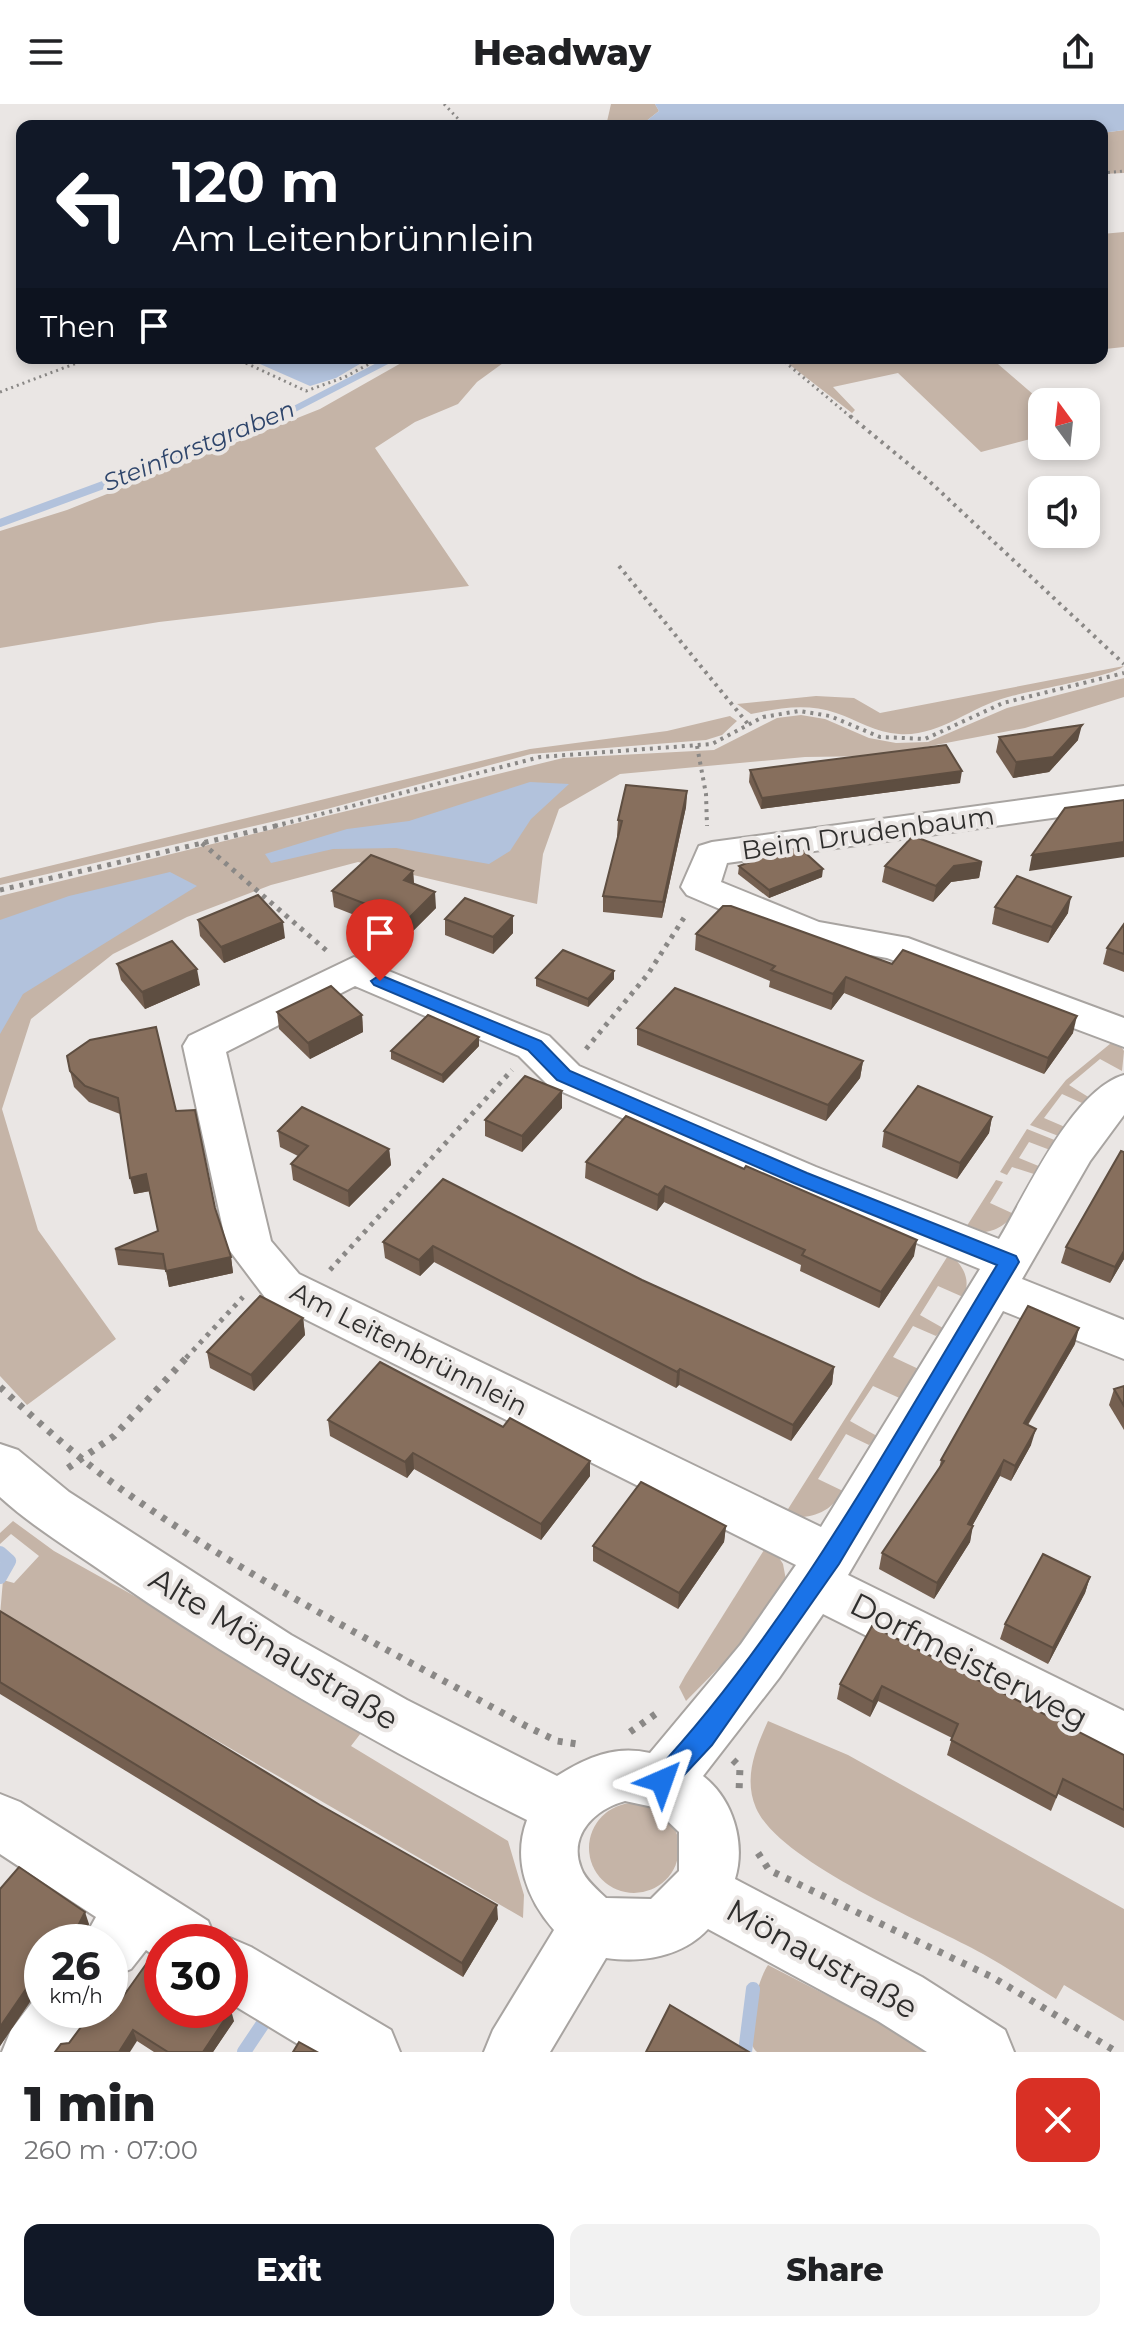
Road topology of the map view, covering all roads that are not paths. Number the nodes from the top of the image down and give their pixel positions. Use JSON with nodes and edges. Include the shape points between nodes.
{"nodes":[{"id":1,"x":1124,"y":797,"type":"edge"},
{"id":2,"x":1124,"y":1033,"type":"edge"},
{"id":3,"x":1124,"y":1090,"type":"edge"},
{"id":4,"x":1001,"y":1274,"type":"junction"},
{"id":5,"x":1124,"y":1340,"type":"edge"},
{"id":6,"x":0,"y":1465,"type":"edge"},
{"id":7,"x":822,"y":1570,"type":"junction"},
{"id":8,"x":1124,"y":1739,"type":"edge"},
{"id":9,"x":662,"y":1781,"type":"junction"},
{"id":10,"x":563,"y":1808,"type":"junction"},
{"id":11,"x":0,"y":1821,"type":"edge"},
{"id":12,"x":701,"y":1893,"type":"junction"},
{"id":13,"x":117,"y":1924,"type":"edge"},
{"id":14,"x":591,"y":1926,"type":"junction"},
{"id":15,"x":248,"y":1979,"type":"edge"},
{"id":16,"x":51,"y":2028,"type":"edge"},
{"id":17,"x":33,"y":2052,"type":"edge"},
{"id":18,"x":369,"y":2052,"type":"edge"},
{"id":19,"x":515,"y":2052,"type":"edge"},
{"id":20,"x":983,"y":2052,"type":"edge"}],
"edges":[{"from":1,"to":2,"type":"street","name":"Beim Drudenbaum","via":[[706,871],[811,933],[894,947]]},
{"from":3,"to":4,"type":"street","via":[[1062,1171]]},
{"from":4,"to":5,"type":"street"},
{"from":4,"to":7,"type":"street"},
{"from":4,"to":7,"type":"street","name":"Am Leitenbrünnlein","via":[[354,970],[204,1046],[250,1247],[283,1287]]},
{"from":6,"to":10,"type":"street","name":"Alte Mönaustraße","via":[[165,1586],[446,1752]]},
{"from":7,"to":8,"type":"street","name":"Dorfmeisterweg"},
{"from":7,"to":9,"type":"street","via":[[703,1737]]},
{"from":9,"to":10,"type":"street","name":"Mönaustraße","via":[[625,1774],[598,1780]]},
{"from":9,"to":12,"type":"street","name":"Mönaustraße","via":[[690,1800],[707,1827],[712,1859]]},
{"from":10,"to":14,"type":"street","name":"Mönaustraße","via":[[549,1842],[553,1876]]},
{"from":11,"to":13,"type":"street"},
{"from":12,"to":14,"type":"street","name":"Mönaustraße","via":[[686,1912],[662,1926],[637,1931]]},
{"from":12,"to":20,"type":"street","name":"Mönaustraße","via":[[900,1999]]},
{"from":14,"to":19,"type":"street"},
{"from":15,"to":18,"type":"street"},
{"from":16,"to":17,"type":"street"}]}
